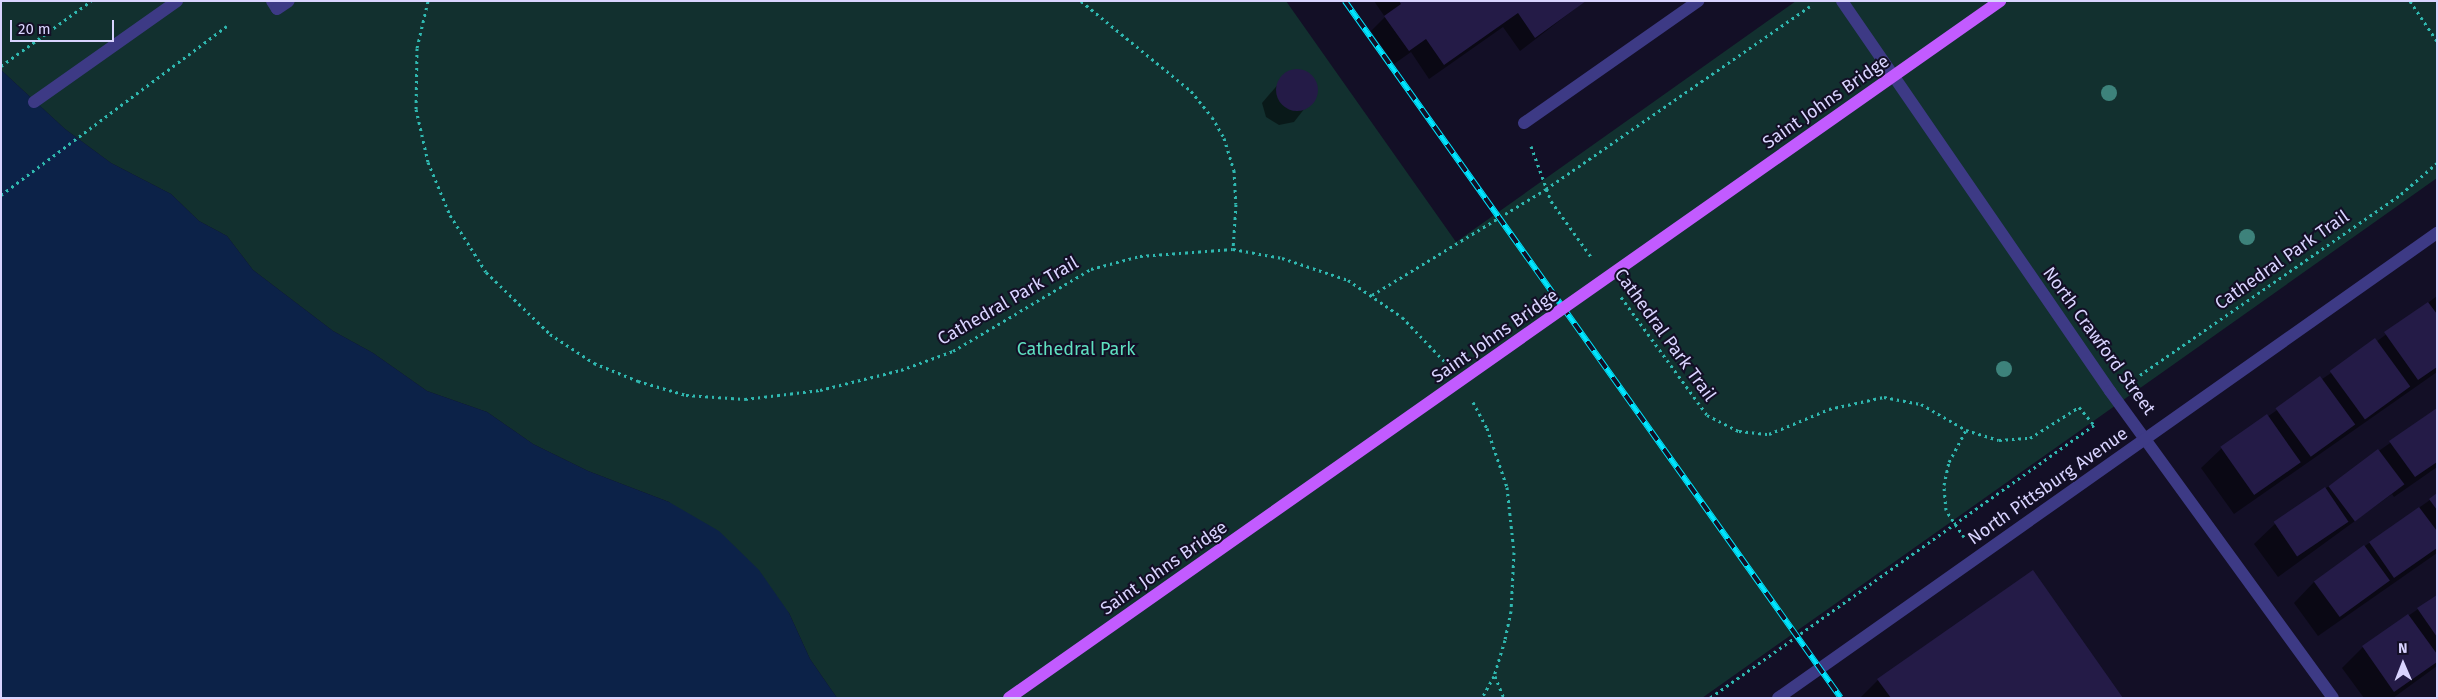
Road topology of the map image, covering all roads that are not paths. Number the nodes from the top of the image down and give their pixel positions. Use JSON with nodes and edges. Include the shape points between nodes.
{"nodes":[{"id":1,"x":177,"y":1,"type":"edge"},
{"id":2,"x":272,"y":1,"type":"edge"},
{"id":3,"x":290,"y":1,"type":"edge"},
{"id":4,"x":1698,"y":1,"type":"edge"},
{"id":5,"x":1842,"y":1,"type":"edge"},
{"id":6,"x":2000,"y":1,"type":"edge"},
{"id":7,"x":34,"y":102,"type":"dead end"},
{"id":8,"x":1524,"y":124,"type":"road end"},
{"id":9,"x":2437,"y":233,"type":"edge"},
{"id":10,"x":2147,"y":438,"type":"junction"},
{"id":11,"x":1009,"y":698,"type":"edge"},
{"id":12,"x":1778,"y":698,"type":"edge"},
{"id":13,"x":2333,"y":698,"type":"edge"}],
"edges":[{"from":1,"to":7,"type":"street"},
{"from":2,"to":3,"type":"street","via":[[277,9]]},
{"from":4,"to":8,"type":"street"},
{"from":5,"to":10,"type":"street","name":"North Crawford Street","via":[[2110,390]]},
{"from":6,"to":11,"type":"main road","name":"Saint Johns Bridge","bridge":true},
{"from":9,"to":10,"type":"street","name":"North Pittsburg Avenue"},
{"from":10,"to":12,"type":"street","name":"North Pittsburg Avenue"},
{"from":10,"to":13,"type":"street","name":"North Crawford Street"}]}
